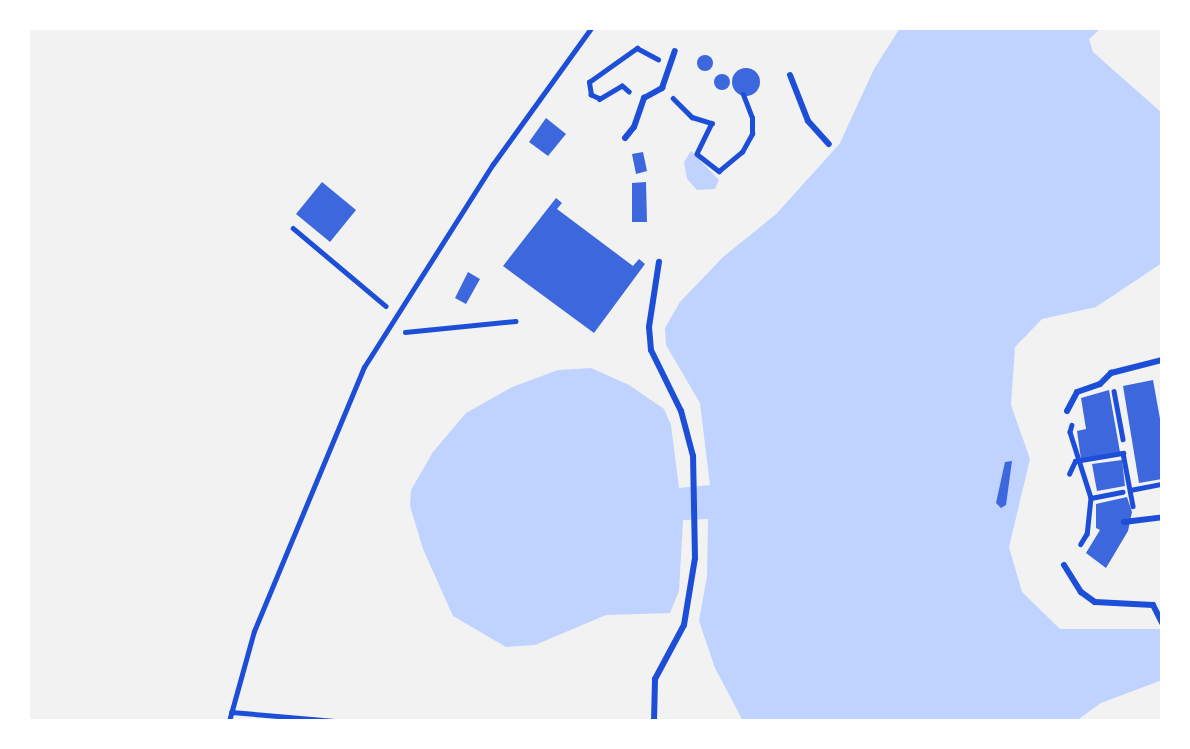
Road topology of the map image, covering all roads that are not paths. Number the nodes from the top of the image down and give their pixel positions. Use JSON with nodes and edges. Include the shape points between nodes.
{"nodes":[{"id":1,"x":591,"y":28,"type":"edge"},
{"id":2,"x":675,"y":51,"type":"dead end"},
{"id":3,"x":790,"y":75,"type":"dead end"},
{"id":4,"x":625,"y":138,"type":"dead end"},
{"id":5,"x":829,"y":144,"type":"dead end"},
{"id":6,"x":659,"y":262,"type":"dead end"},
{"id":7,"x":1162,"y":360,"type":"edge"},
{"id":8,"x":1067,"y":411,"type":"dead end"},
{"id":9,"x":1162,"y":517,"type":"edge"},
{"id":10,"x":1124,"y":522,"type":"dead end"},
{"id":11,"x":1064,"y":565,"type":"dead end"},
{"id":12,"x":1162,"y":623,"type":"edge"},
{"id":13,"x":231,"y":712,"type":"junction"},
{"id":14,"x":229,"y":721,"type":"edge"},
{"id":15,"x":335,"y":721,"type":"edge"},
{"id":16,"x":654,"y":721,"type":"edge"}],
"edges":[{"from":1,"to":13,"type":"lane","via":[[492,164],[364,367],[254,631]]},
{"from":2,"to":4,"type":"street","via":[[666,66],[663,88],[643,98],[634,127]]},
{"from":3,"to":5,"type":"street","via":[[808,121]]},
{"from":6,"to":16,"type":"street","via":[[649,327],[651,351],[681,411],[694,478],[695,523],[684,625],[655,679]]},
{"from":7,"to":8,"type":"street","via":[[1111,373],[1070,401]]},
{"from":9,"to":10,"type":"street"},
{"from":11,"to":12,"type":"street","via":[[1080,592],[1095,601],[1153,605]]},
{"from":13,"to":14,"type":"lane"},
{"from":13,"to":15,"type":"lane"}]}
